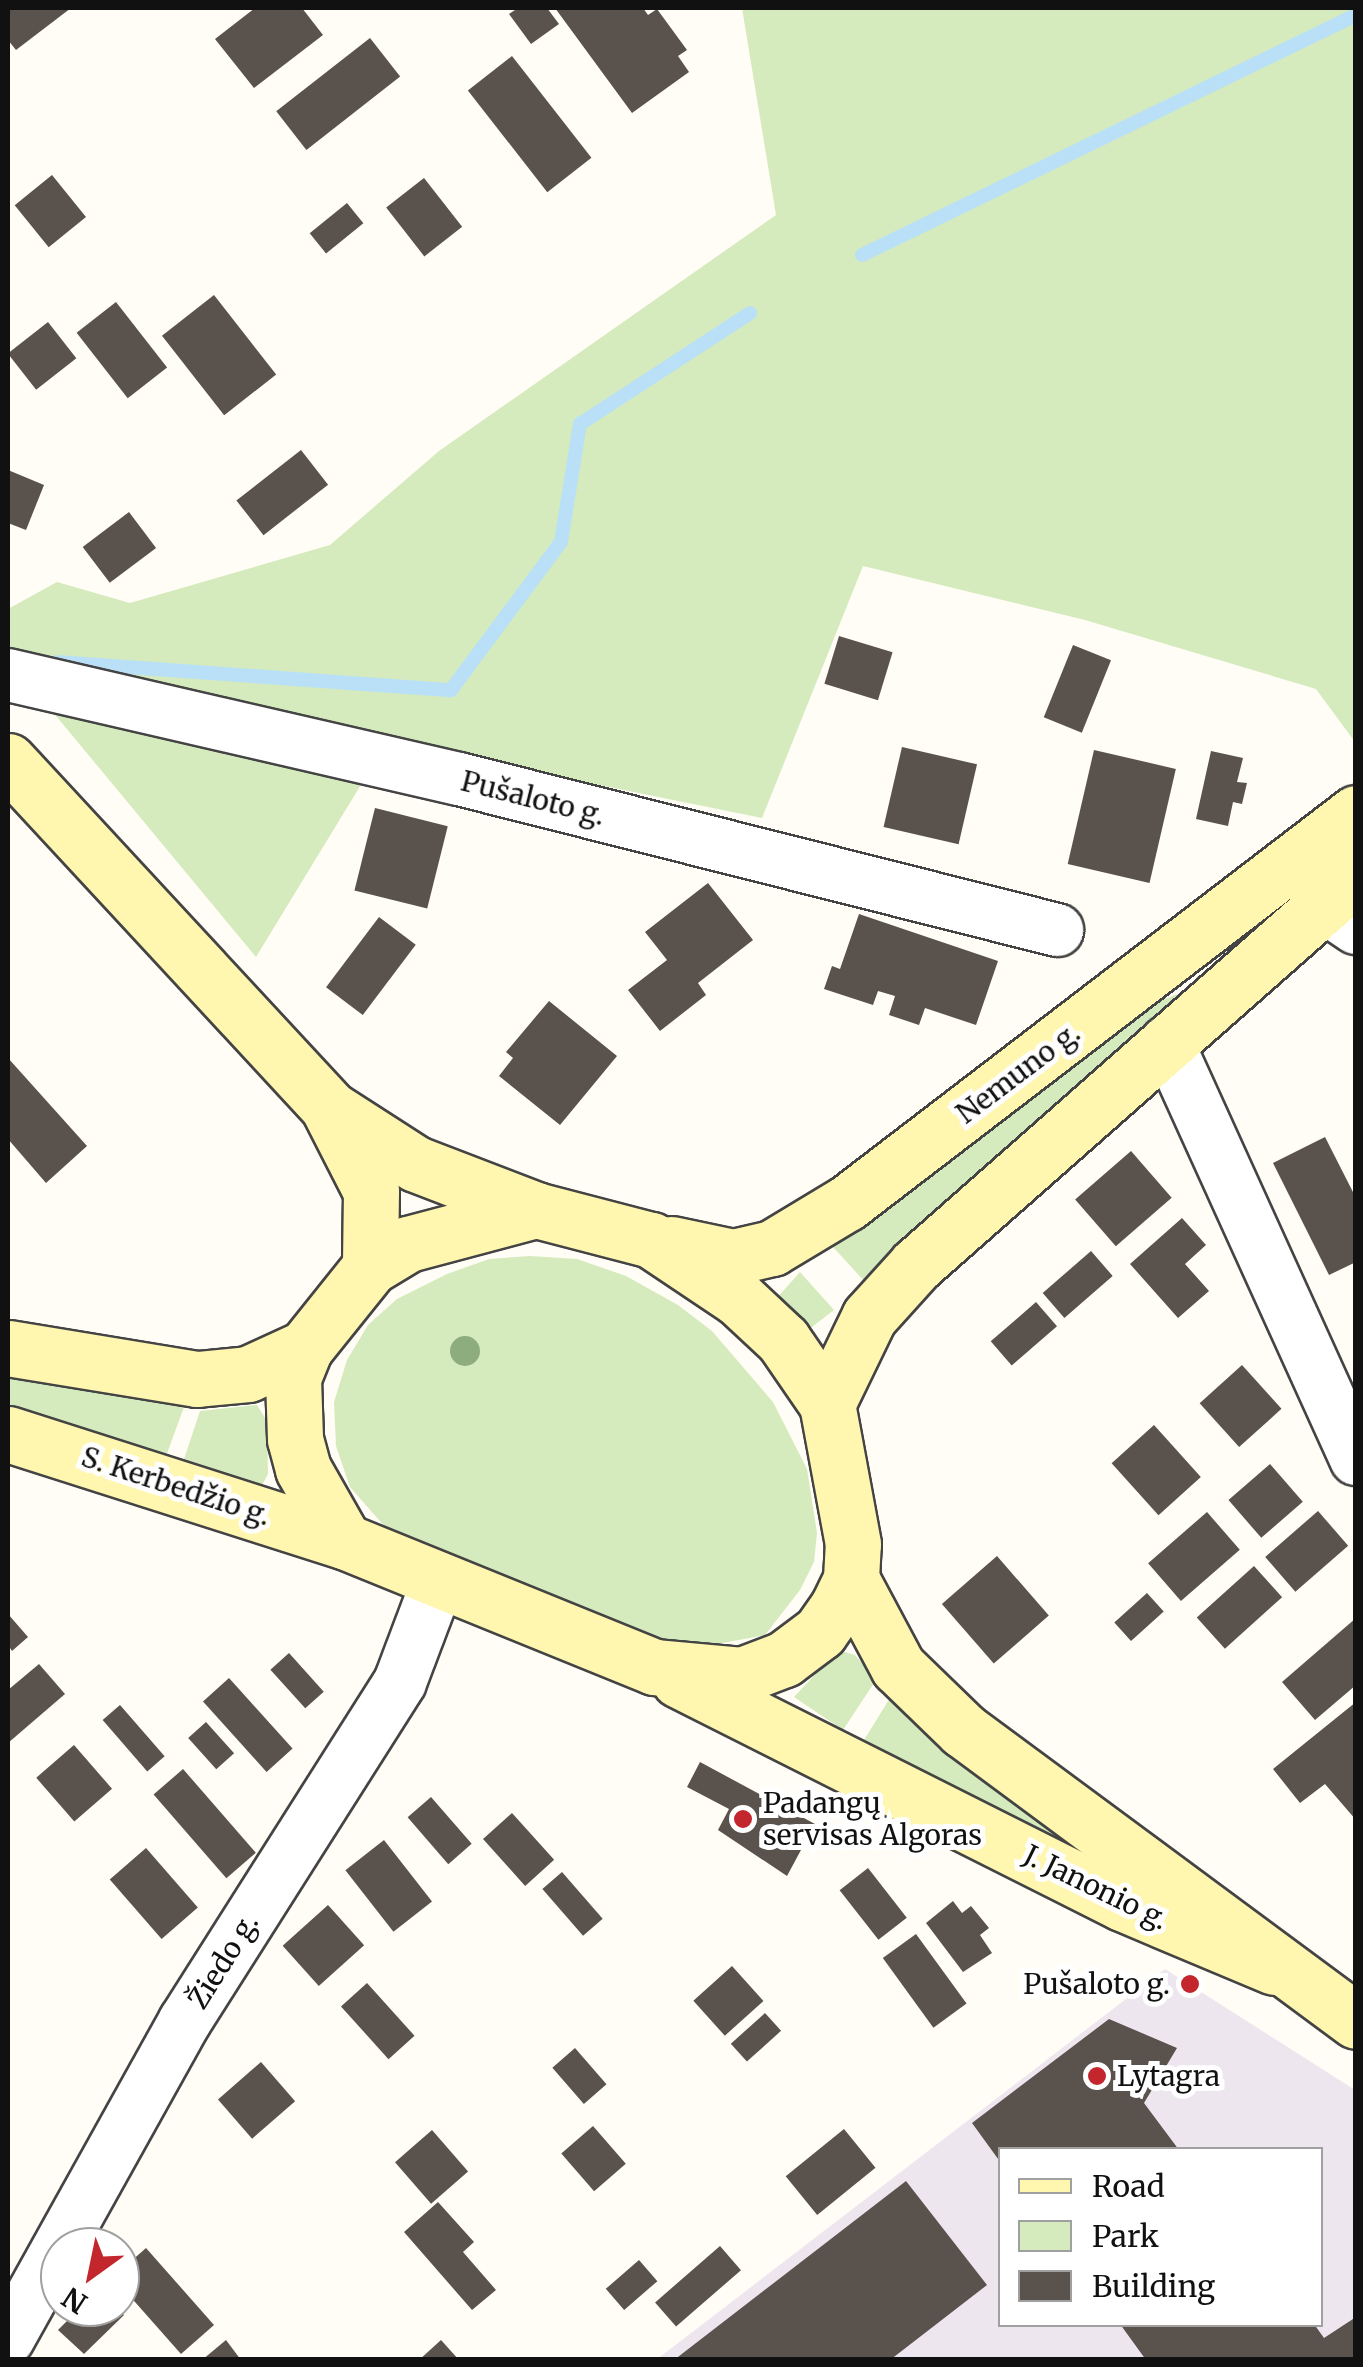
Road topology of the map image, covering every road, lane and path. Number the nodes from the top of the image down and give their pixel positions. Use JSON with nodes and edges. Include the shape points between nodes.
{"nodes":[{"id":1,"x":8,"y":675,"type":"edge"},
{"id":2,"x":9,"y":762,"type":"edge"},
{"id":3,"x":1356,"y":813,"type":"edge"},
{"id":4,"x":1331,"y":894,"type":"edge"},
{"id":5,"x":1057,"y":930,"type":"dead end"},
{"id":6,"x":1167,"y":1042,"type":"junction"},
{"id":7,"x":329,"y":1108,"type":"junction"},
{"id":8,"x":536,"y":1210,"type":"junction"},
{"id":9,"x":652,"y":1240,"type":"junction"},
{"id":10,"x":370,"y":1267,"type":"junction"},
{"id":11,"x":8,"y":1348,"type":"edge"},
{"id":12,"x":305,"y":1348,"type":"junction"},
{"id":13,"x":827,"y":1404,"type":"junction"},
{"id":14,"x":8,"y":1434,"type":"edge"},
{"id":15,"x":1356,"y":1458,"type":"edge"},
{"id":16,"x":344,"y":1542,"type":"junction"},
{"id":17,"x":850,"y":1579,"type":"junction"},
{"id":18,"x":437,"y":1584,"type":"junction"},
{"id":19,"x":654,"y":1667,"type":"junction"},
{"id":20,"x":1274,"y":1966,"type":"junction"},
{"id":21,"x":1356,"y":2021,"type":"edge"},
{"id":22,"x":8,"y":2339,"type":"edge"}],
"edges":[{"from":1,"to":5,"type":"street","name":"Pušaloto g.","via":[[459,779]]},
{"from":2,"to":7,"type":"main road"},
{"from":3,"to":4,"type":"main road","name":"Nemuno g."},
{"from":4,"to":6,"type":"main road","name":"Nemuno g."},
{"from":4,"to":9,"type":"main road","name":"Nemuno g.","via":[[772,1248],[734,1256]]},
{"from":6,"to":13,"type":"main road","name":"Nemuno g.","via":[[916,1265],[870,1317]]},
{"from":6,"to":15,"type":"street"},
{"from":7,"to":8,"type":"main road","via":[[416,1164]]},
{"from":7,"to":10,"type":"main road","via":[[371,1191],[376,1226]]},
{"from":8,"to":9,"type":"main road","name":"Nemuno g."},
{"from":8,"to":10,"type":"main road","via":[[445,1230]]},
{"from":9,"to":13,"type":"main road","via":[[758,1314],[805,1367]]},
{"from":10,"to":12,"type":"main road"},
{"from":11,"to":12,"type":"main road","via":[[196,1380],[248,1374]]},
{"from":12,"to":16,"type":"main road","via":[[293,1378],[295,1439],[303,1469]]},
{"from":13,"to":17,"type":"main road","via":[[848,1490]]},
{"from":14,"to":16,"type":"main road","name":"S. Kerbedžio g."},
{"from":16,"to":18,"type":"main road","name":"S. Kerbedžio g."},
{"from":17,"to":19,"type":"main road","via":[[820,1632],[784,1660],[742,1674]]},
{"from":17,"to":20,"type":"main road","name":"J. Janonio g.","via":[[898,1667],[964,1730],[1146,1860]]},
{"from":18,"to":19,"type":"main road","name":"S. Kerbedžio g."},
{"from":18,"to":22,"type":"street","name":"Žiedo g.","via":[[400,1682],[186,2021]]},
{"from":19,"to":20,"type":"main road","name":"J. Janonio g.","via":[[1122,1903]]},
{"from":20,"to":21,"type":"main road","name":"J. Janonio g."}]}
